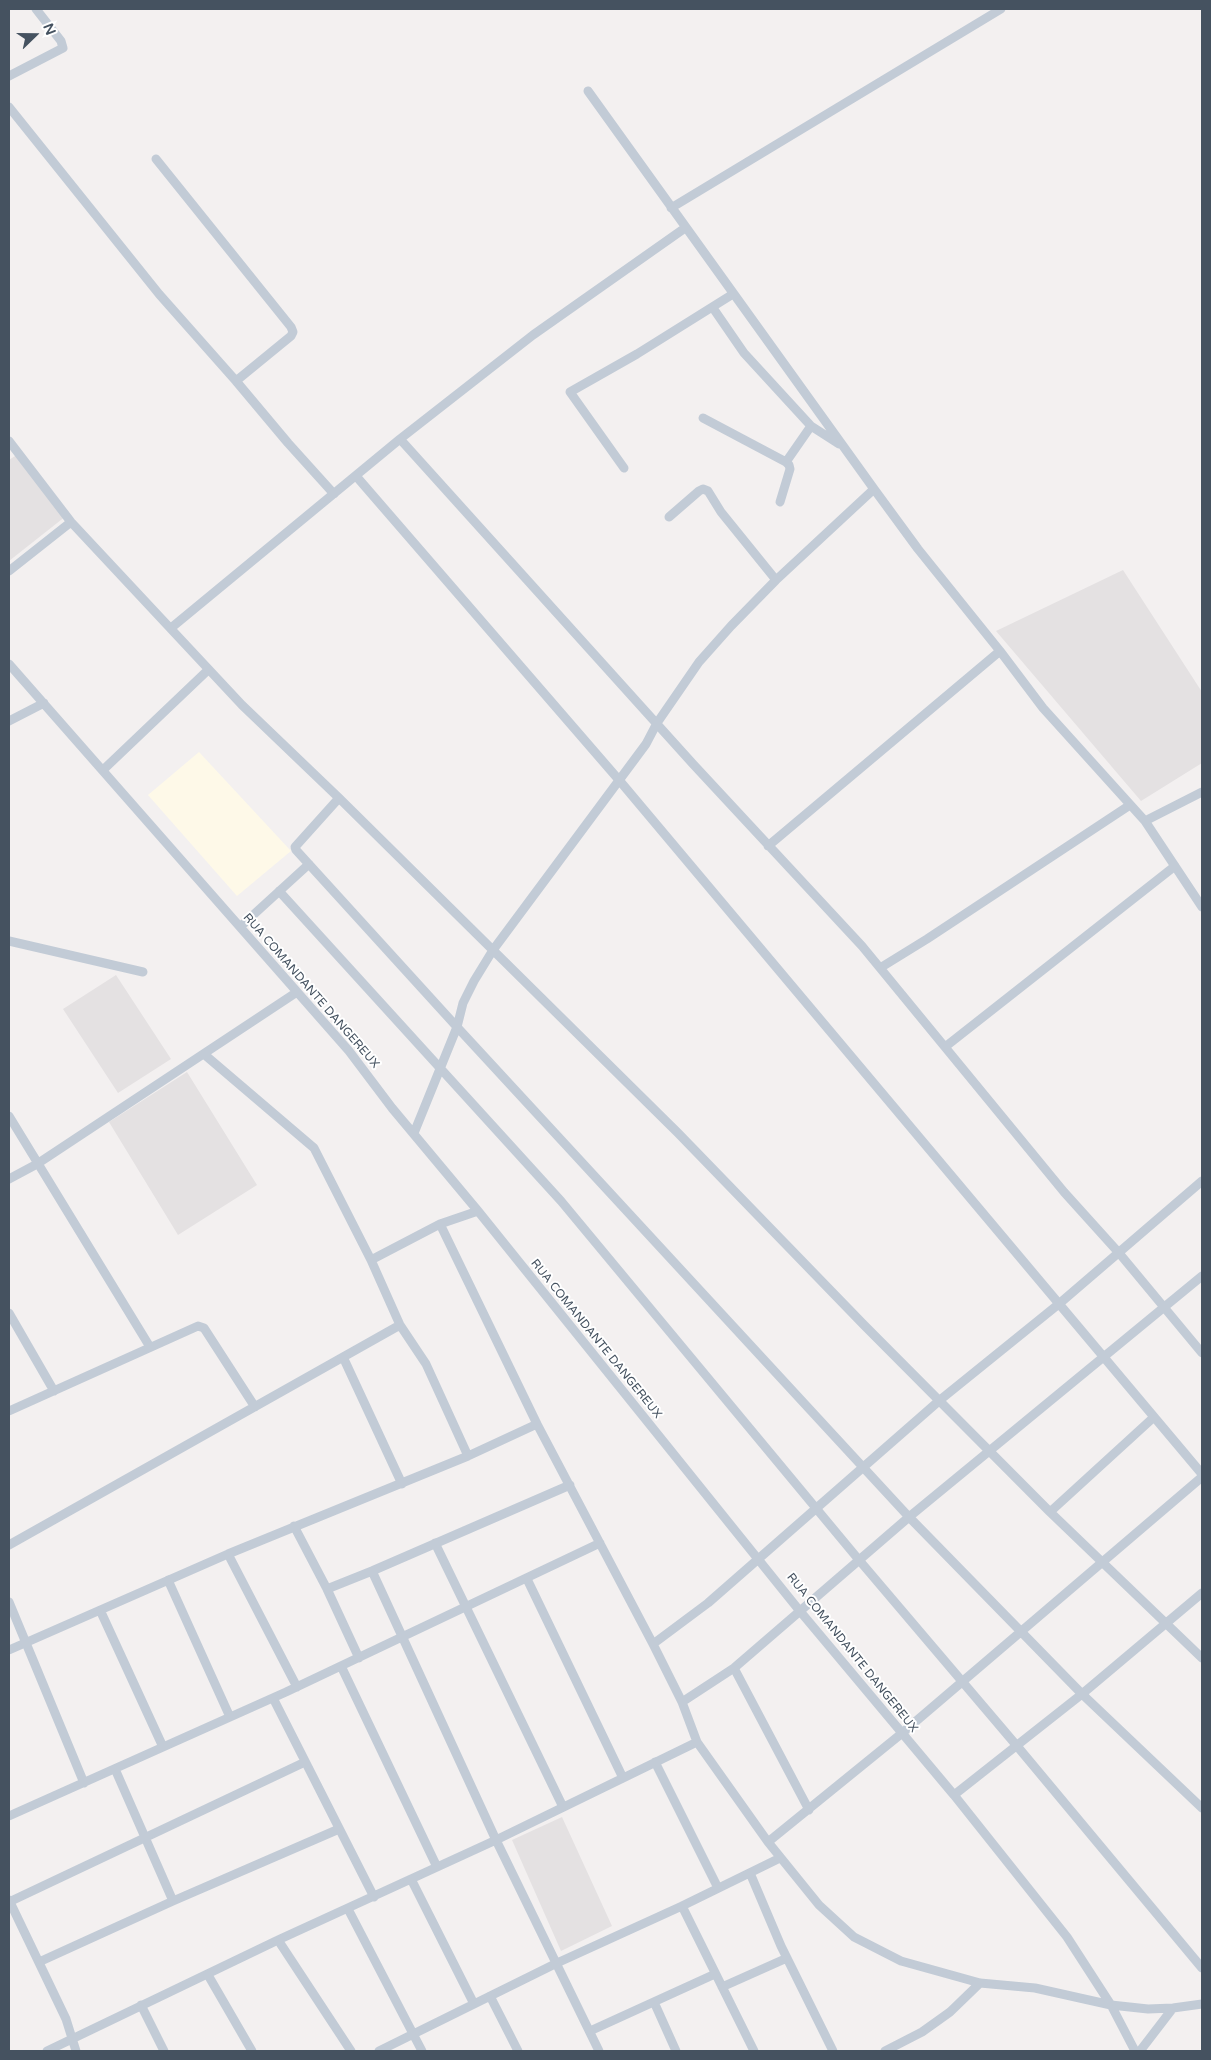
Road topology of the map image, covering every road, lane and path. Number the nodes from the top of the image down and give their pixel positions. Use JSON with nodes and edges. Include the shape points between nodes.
{"nodes":[{"id":1,"x":36,"y":9,"type":"edge"},
{"id":2,"x":1001,"y":9,"type":"edge"},
{"id":3,"x":9,"y":76,"type":"edge"},
{"id":4,"x":588,"y":91,"type":"dead end"},
{"id":5,"x":9,"y":107,"type":"edge"},
{"id":6,"x":156,"y":159,"type":"dead end"},
{"id":7,"x":671,"y":208,"type":"junction"},
{"id":8,"x":685,"y":228,"type":"junction"},
{"id":9,"x":733,"y":294,"type":"junction"},
{"id":10,"x":713,"y":308,"type":"junction"},
{"id":11,"x":236,"y":381,"type":"junction"},
{"id":12,"x":703,"y":418,"type":"dead end"},
{"id":13,"x":811,"y":426,"type":"junction"},
{"id":14,"x":400,"y":440,"type":"junction"},
{"id":15,"x":9,"y":442,"type":"edge"},
{"id":16,"x":844,"y":448,"type":"junction"},
{"id":17,"x":786,"y":462,"type":"junction"},
{"id":18,"x":624,"y":468,"type":"dead end"},
{"id":19,"x":356,"y":476,"type":"junction"},
{"id":20,"x":874,"y":489,"type":"junction"},
{"id":21,"x":334,"y":494,"type":"junction"},
{"id":22,"x":780,"y":502,"type":"dead end"},
{"id":23,"x":668,"y":517,"type":"dead end"},
{"id":24,"x":71,"y":522,"type":"junction"},
{"id":25,"x":9,"y":571,"type":"edge"},
{"id":26,"x":776,"y":580,"type":"junction"},
{"id":27,"x":171,"y":628,"type":"junction"},
{"id":28,"x":1000,"y":651,"type":"junction"},
{"id":29,"x":9,"y":664,"type":"edge"},
{"id":30,"x":208,"y":670,"type":"junction"},
{"id":31,"x":44,"y":703,"type":"junction"},
{"id":32,"x":9,"y":721,"type":"edge"},
{"id":33,"x":657,"y":723,"type":"junction"},
{"id":34,"x":103,"y":770,"type":"junction"},
{"id":35,"x":619,"y":780,"type":"junction"},
{"id":36,"x":1202,"y":792,"type":"edge"},
{"id":37,"x":339,"y":798,"type":"junction"},
{"id":38,"x":1130,"y":805,"type":"junction"},
{"id":39,"x":1145,"y":821,"type":"junction"},
{"id":40,"x":768,"y":846,"type":"junction"},
{"id":41,"x":309,"y":864,"type":"junction"},
{"id":42,"x":1175,"y":866,"type":"junction"},
{"id":43,"x":279,"y":891,"type":"junction"},
{"id":44,"x":1202,"y":907,"type":"edge"},
{"id":45,"x":240,"y":927,"type":"junction"},
{"id":46,"x":9,"y":941,"type":"edge"},
{"id":47,"x":493,"y":950,"type":"junction"},
{"id":48,"x":880,"y":968,"type":"junction"},
{"id":49,"x":143,"y":972,"type":"dead end"},
{"id":50,"x":297,"y":992,"type":"junction"},
{"id":51,"x":457,"y":1027,"type":"junction"},
{"id":52,"x":945,"y":1047,"type":"junction"},
{"id":53,"x":205,"y":1055,"type":"junction"},
{"id":54,"x":440,"y":1070,"type":"junction"},
{"id":55,"x":9,"y":1116,"type":"edge"},
{"id":56,"x":414,"y":1133,"type":"junction"},
{"id":57,"x":37,"y":1164,"type":"junction"},
{"id":58,"x":9,"y":1180,"type":"edge"},
{"id":59,"x":1202,"y":1181,"type":"edge"},
{"id":60,"x":478,"y":1211,"type":"junction"},
{"id":61,"x":440,"y":1224,"type":"junction"},
{"id":62,"x":1119,"y":1253,"type":"junction"},
{"id":63,"x":371,"y":1260,"type":"junction"},
{"id":64,"x":1202,"y":1276,"type":"edge"},
{"id":65,"x":1060,"y":1303,"type":"junction"},
{"id":66,"x":1164,"y":1308,"type":"junction"},
{"id":67,"x":9,"y":1313,"type":"edge"},
{"id":68,"x":400,"y":1325,"type":"junction"},
{"id":69,"x":150,"y":1347,"type":"junction"},
{"id":70,"x":1202,"y":1353,"type":"edge"},
{"id":71,"x":1105,"y":1356,"type":"junction"},
{"id":72,"x":344,"y":1357,"type":"junction"},
{"id":73,"x":54,"y":1391,"type":"junction"},
{"id":74,"x":940,"y":1400,"type":"junction"},
{"id":75,"x":255,"y":1407,"type":"junction"},
{"id":76,"x":9,"y":1412,"type":"edge"},
{"id":77,"x":1154,"y":1417,"type":"junction"},
{"id":78,"x":537,"y":1424,"type":"junction"},
{"id":79,"x":990,"y":1451,"type":"junction"},
{"id":80,"x":468,"y":1456,"type":"junction"},
{"id":81,"x":863,"y":1467,"type":"junction"},
{"id":82,"x":1202,"y":1475,"type":"edge"},
{"id":83,"x":402,"y":1484,"type":"junction"},
{"id":84,"x":570,"y":1485,"type":"junction"},
{"id":85,"x":816,"y":1508,"type":"junction"},
{"id":86,"x":1050,"y":1512,"type":"junction"},
{"id":87,"x":909,"y":1518,"type":"junction"},
{"id":88,"x":294,"y":1526,"type":"junction"},
{"id":89,"x":435,"y":1543,"type":"junction"},
{"id":90,"x":600,"y":1543,"type":"junction"},
{"id":91,"x":9,"y":1545,"type":"edge"},
{"id":92,"x":228,"y":1554,"type":"junction"},
{"id":93,"x":758,"y":1558,"type":"junction"},
{"id":94,"x":859,"y":1560,"type":"junction"},
{"id":95,"x":1103,"y":1561,"type":"junction"},
{"id":96,"x":372,"y":1571,"type":"junction"},
{"id":97,"x":168,"y":1580,"type":"junction"},
{"id":98,"x":527,"y":1580,"type":"junction"},
{"id":99,"x":327,"y":1589,"type":"junction"},
{"id":100,"x":1202,"y":1592,"type":"edge"},
{"id":101,"x":9,"y":1602,"type":"edge"},
{"id":102,"x":466,"y":1608,"type":"junction"},
{"id":103,"x":100,"y":1610,"type":"junction"},
{"id":104,"x":800,"y":1610,"type":"junction"},
{"id":105,"x":1166,"y":1623,"type":"junction"},
{"id":106,"x":1021,"y":1632,"type":"junction"},
{"id":107,"x":402,"y":1638,"type":"junction"},
{"id":108,"x":26,"y":1643,"type":"junction"},
{"id":109,"x":654,"y":1644,"type":"junction"},
{"id":110,"x":9,"y":1650,"type":"edge"},
{"id":111,"x":359,"y":1658,"type":"junction"},
{"id":112,"x":1202,"y":1658,"type":"edge"},
{"id":113,"x":341,"y":1666,"type":"junction"},
{"id":114,"x":734,"y":1668,"type":"junction"},
{"id":115,"x":962,"y":1682,"type":"junction"},
{"id":116,"x":297,"y":1687,"type":"junction"},
{"id":117,"x":1082,"y":1694,"type":"junction"},
{"id":118,"x":273,"y":1698,"type":"junction"},
{"id":119,"x":682,"y":1702,"type":"junction"},
{"id":120,"x":230,"y":1717,"type":"junction"},
{"id":121,"x":902,"y":1734,"type":"junction"},
{"id":122,"x":697,"y":1742,"type":"junction"},
{"id":123,"x":1018,"y":1746,"type":"junction"},
{"id":124,"x":163,"y":1747,"type":"junction"},
{"id":125,"x":305,"y":1762,"type":"junction"},
{"id":126,"x":655,"y":1762,"type":"junction"},
{"id":127,"x":115,"y":1769,"type":"junction"},
{"id":128,"x":623,"y":1778,"type":"junction"},
{"id":129,"x":84,"y":1783,"type":"junction"},
{"id":130,"x":954,"y":1795,"type":"junction"},
{"id":131,"x":563,"y":1807,"type":"junction"},
{"id":132,"x":1202,"y":1808,"type":"edge"},
{"id":133,"x":809,"y":1810,"type":"junction"},
{"id":134,"x":9,"y":1816,"type":"edge"},
{"id":135,"x":339,"y":1829,"type":"junction"},
{"id":136,"x":144,"y":1837,"type":"junction"},
{"id":137,"x":496,"y":1840,"type":"junction"},
{"id":138,"x":768,"y":1842,"type":"junction"},
{"id":139,"x":780,"y":1858,"type":"junction"},
{"id":140,"x":437,"y":1867,"type":"junction"},
{"id":141,"x":750,"y":1873,"type":"junction"},
{"id":142,"x":411,"y":1879,"type":"junction"},
{"id":143,"x":718,"y":1888,"type":"junction"},
{"id":144,"x":374,"y":1897,"type":"junction"},
{"id":145,"x":9,"y":1901,"type":"edge"},
{"id":146,"x":172,"y":1901,"type":"junction"},
{"id":147,"x":682,"y":1906,"type":"junction"},
{"id":148,"x":348,"y":1909,"type":"junction"},
{"id":149,"x":278,"y":1940,"type":"junction"},
{"id":150,"x":787,"y":1958,"type":"junction"},
{"id":151,"x":39,"y":1962,"type":"junction"},
{"id":152,"x":557,"y":1963,"type":"junction"},
{"id":153,"x":1202,"y":1968,"type":"edge"},
{"id":154,"x":715,"y":1974,"type":"junction"},
{"id":155,"x":208,"y":1975,"type":"junction"},
{"id":156,"x":980,"y":1983,"type":"junction"},
{"id":157,"x":722,"y":1987,"type":"junction"},
{"id":158,"x":490,"y":1996,"type":"junction"},
{"id":159,"x":654,"y":2002,"type":"junction"},
{"id":160,"x":474,"y":2004,"type":"junction"},
{"id":161,"x":1202,"y":2004,"type":"edge"},
{"id":162,"x":141,"y":2005,"type":"junction"},
{"id":163,"x":1111,"y":2005,"type":"junction"},
{"id":164,"x":1173,"y":2008,"type":"junction"},
{"id":165,"x":590,"y":2031,"type":"junction"},
{"id":166,"x":414,"y":2033,"type":"junction"},
{"id":167,"x":72,"y":2038,"type":"junction"},
{"id":168,"x":47,"y":2051,"type":"edge"},
{"id":169,"x":76,"y":2051,"type":"edge"},
{"id":170,"x":164,"y":2051,"type":"edge"},
{"id":171,"x":252,"y":2051,"type":"edge"},
{"id":172,"x":351,"y":2051,"type":"edge"},
{"id":173,"x":379,"y":2051,"type":"edge"},
{"id":174,"x":422,"y":2051,"type":"edge"},
{"id":175,"x":518,"y":2051,"type":"edge"},
{"id":176,"x":599,"y":2051,"type":"edge"},
{"id":177,"x":676,"y":2051,"type":"edge"},
{"id":178,"x":754,"y":2051,"type":"edge"},
{"id":179,"x":833,"y":2051,"type":"edge"},
{"id":180,"x":885,"y":2051,"type":"edge"},
{"id":181,"x":1135,"y":2051,"type":"edge"},
{"id":182,"x":1140,"y":2051,"type":"edge"}],
"edges":[{"from":1,"to":3,"type":"street","via":[[63,48]]},
{"from":2,"to":7,"type":"street"},
{"from":4,"to":7,"type":"street"},
{"from":5,"to":11,"type":"street","via":[[159,294]]},
{"from":6,"to":11,"type":"street","via":[[293,332]]},
{"from":7,"to":8,"type":"street"},
{"from":8,"to":9,"type":"street"},
{"from":8,"to":14,"type":"street","via":[[533,335]]},
{"from":9,"to":10,"type":"street"},
{"from":9,"to":16,"type":"street"},
{"from":10,"to":13,"type":"street","via":[[744,353]]},
{"from":10,"to":18,"type":"street","via":[[570,392]]},
{"from":11,"to":21,"type":"street"},
{"from":12,"to":17,"type":"street"},
{"from":13,"to":16,"type":"street"},
{"from":13,"to":17,"type":"street"},
{"from":14,"to":19,"type":"street"},
{"from":14,"to":33,"type":"street"},
{"from":15,"to":24,"type":"street"},
{"from":16,"to":20,"type":"street"},
{"from":17,"to":22,"type":"street","via":[[790,469]]},
{"from":19,"to":21,"type":"street"},
{"from":19,"to":35,"type":"street"},
{"from":20,"to":26,"type":"street"},
{"from":20,"to":28,"type":"street"},
{"from":21,"to":27,"type":"street"},
{"from":23,"to":26,"type":"street","via":[[699,491],[708,491]]},
{"from":24,"to":25,"type":"street"},
{"from":24,"to":27,"type":"street"},
{"from":26,"to":33,"type":"street","via":[[699,662]]},
{"from":27,"to":30,"type":"street"},
{"from":28,"to":38,"type":"street","via":[[1043,708]]},
{"from":28,"to":40,"type":"street"},
{"from":29,"to":31,"type":"street","name":"RUA COMANDANTE DANGEREUX"},
{"from":30,"to":34,"type":"street"},
{"from":30,"to":37,"type":"street"},
{"from":31,"to":32,"type":"street"},
{"from":31,"to":34,"type":"street","name":"RUA COMANDANTE DANGEREUX"},
{"from":33,"to":35,"type":"street"},
{"from":33,"to":40,"type":"street"},
{"from":34,"to":45,"type":"street","name":"RUA COMANDANTE DANGEREUX"},
{"from":35,"to":47,"type":"street"},
{"from":35,"to":65,"type":"street"},
{"from":36,"to":39,"type":"street"},
{"from":37,"to":41,"type":"street","via":[[295,847]]},
{"from":37,"to":47,"type":"street"},
{"from":38,"to":39,"type":"street"},
{"from":38,"to":48,"type":"street"},
{"from":39,"to":42,"type":"street"},
{"from":40,"to":48,"type":"street"},
{"from":41,"to":43,"type":"street"},
{"from":41,"to":51,"type":"street"},
{"from":42,"to":44,"type":"street"},
{"from":42,"to":52,"type":"street"},
{"from":43,"to":45,"type":"street"},
{"from":43,"to":54,"type":"street"},
{"from":45,"to":50,"type":"street","name":"RUA COMANDANTE DANGEREUX"},
{"from":46,"to":49,"type":"street"},
{"from":47,"to":51,"type":"street","via":[[463,1003]]},
{"from":47,"to":74,"type":"street"},
{"from":48,"to":52,"type":"street"},
{"from":50,"to":53,"type":"street"},
{"from":50,"to":56,"type":"street","name":"RUA COMANDANTE DANGEREUX","via":[[349,1050]]},
{"from":51,"to":54,"type":"street"},
{"from":51,"to":81,"type":"street"},
{"from":52,"to":62,"type":"street","via":[[1064,1192]]},
{"from":53,"to":57,"type":"street"},
{"from":53,"to":63,"type":"street","via":[[314,1148]]},
{"from":54,"to":56,"type":"street"},
{"from":54,"to":85,"type":"street","via":[[561,1201]]},
{"from":55,"to":57,"type":"street"},
{"from":56,"to":60,"type":"street","name":"RUA COMANDANTE DANGEREUX"},
{"from":57,"to":58,"type":"street"},
{"from":57,"to":69,"type":"street"},
{"from":59,"to":62,"type":"street"},
{"from":60,"to":61,"type":"street"},
{"from":60,"to":93,"type":"street","name":"RUA COMANDANTE DANGEREUX"},
{"from":61,"to":63,"type":"street"},
{"from":61,"to":78,"type":"street"},
{"from":62,"to":65,"type":"street"},
{"from":62,"to":66,"type":"street"},
{"from":63,"to":68,"type":"street"},
{"from":64,"to":66,"type":"street"},
{"from":65,"to":71,"type":"street"},
{"from":65,"to":74,"type":"street"},
{"from":66,"to":70,"type":"street"},
{"from":66,"to":71,"type":"street"},
{"from":67,"to":73,"type":"street"},
{"from":68,"to":72,"type":"street"},
{"from":68,"to":80,"type":"street","via":[[426,1364]]},
{"from":69,"to":73,"type":"street"},
{"from":69,"to":75,"type":"street","via":[[192,1327],[204,1328]]},
{"from":71,"to":77,"type":"street"},
{"from":71,"to":79,"type":"street"},
{"from":72,"to":75,"type":"street"},
{"from":72,"to":83,"type":"street"},
{"from":73,"to":76,"type":"street"},
{"from":74,"to":79,"type":"street"},
{"from":74,"to":81,"type":"street"},
{"from":75,"to":91,"type":"street"},
{"from":77,"to":82,"type":"street"},
{"from":77,"to":86,"type":"street"},
{"from":78,"to":80,"type":"street"},
{"from":78,"to":84,"type":"street"},
{"from":79,"to":86,"type":"street"},
{"from":79,"to":87,"type":"street"},
{"from":80,"to":83,"type":"street"},
{"from":81,"to":85,"type":"street"},
{"from":81,"to":87,"type":"street"},
{"from":82,"to":95,"type":"street"},
{"from":83,"to":88,"type":"street"},
{"from":84,"to":89,"type":"street"},
{"from":84,"to":90,"type":"street"},
{"from":85,"to":93,"type":"street"},
{"from":85,"to":94,"type":"street"},
{"from":86,"to":95,"type":"street"},
{"from":87,"to":94,"type":"street"},
{"from":87,"to":106,"type":"street"},
{"from":88,"to":92,"type":"street"},
{"from":88,"to":99,"type":"street"},
{"from":89,"to":96,"type":"street"},
{"from":89,"to":102,"type":"street"},
{"from":90,"to":98,"type":"street"},
{"from":90,"to":109,"type":"street"},
{"from":92,"to":97,"type":"street"},
{"from":92,"to":116,"type":"street"},
{"from":93,"to":104,"type":"street","name":"RUA COMANDANTE DANGEREUX"},
{"from":93,"to":109,"type":"street","via":[[708,1603]]},
{"from":94,"to":104,"type":"street"},
{"from":94,"to":115,"type":"street"},
{"from":95,"to":105,"type":"street"},
{"from":95,"to":106,"type":"street"},
{"from":96,"to":99,"type":"street"},
{"from":96,"to":107,"type":"street"},
{"from":97,"to":103,"type":"street"},
{"from":97,"to":120,"type":"street"},
{"from":98,"to":102,"type":"street"},
{"from":98,"to":128,"type":"street"},
{"from":99,"to":111,"type":"street"},
{"from":100,"to":105,"type":"street"},
{"from":101,"to":108,"type":"street"},
{"from":102,"to":107,"type":"street"},
{"from":102,"to":131,"type":"street"},
{"from":103,"to":108,"type":"street"},
{"from":103,"to":124,"type":"street"},
{"from":104,"to":114,"type":"street"},
{"from":104,"to":121,"type":"street","name":"RUA COMANDANTE DANGEREUX"},
{"from":105,"to":112,"type":"street"},
{"from":105,"to":117,"type":"street"},
{"from":106,"to":115,"type":"street"},
{"from":106,"to":117,"type":"street"},
{"from":107,"to":111,"type":"street"},
{"from":107,"to":137,"type":"street"},
{"from":108,"to":110,"type":"street"},
{"from":108,"to":129,"type":"street"},
{"from":109,"to":119,"type":"street"},
{"from":111,"to":113,"type":"street"},
{"from":113,"to":116,"type":"street"},
{"from":113,"to":140,"type":"street"},
{"from":114,"to":119,"type":"street"},
{"from":114,"to":133,"type":"street"},
{"from":115,"to":121,"type":"street"},
{"from":115,"to":123,"type":"street"},
{"from":116,"to":118,"type":"street"},
{"from":117,"to":123,"type":"street"},
{"from":117,"to":132,"type":"street"},
{"from":118,"to":120,"type":"street"},
{"from":118,"to":125,"type":"street"},
{"from":119,"to":122,"type":"street"},
{"from":120,"to":124,"type":"street"},
{"from":121,"to":130,"type":"street","name":"RUA COMANDANTE DANGEREUX"},
{"from":121,"to":133,"type":"street"},
{"from":122,"to":126,"type":"street"},
{"from":122,"to":138,"type":"street"},
{"from":123,"to":130,"type":"street"},
{"from":123,"to":153,"type":"street"},
{"from":124,"to":127,"type":"street"},
{"from":125,"to":135,"type":"street"},
{"from":125,"to":136,"type":"street"},
{"from":126,"to":128,"type":"street"},
{"from":126,"to":143,"type":"street"},
{"from":127,"to":129,"type":"street"},
{"from":127,"to":136,"type":"street"},
{"from":128,"to":131,"type":"street"},
{"from":129,"to":134,"type":"street"},
{"from":130,"to":163,"type":"street","name":"RUA COMANDANTE DANGEREUX","via":[[1067,1937]]},
{"from":131,"to":137,"type":"street"},
{"from":133,"to":138,"type":"street"},
{"from":135,"to":144,"type":"street"},
{"from":135,"to":146,"type":"street"},
{"from":136,"to":145,"type":"street"},
{"from":136,"to":146,"type":"street"},
{"from":137,"to":140,"type":"street"},
{"from":137,"to":152,"type":"street"},
{"from":138,"to":139,"type":"street"},
{"from":139,"to":141,"type":"street"},
{"from":139,"to":156,"type":"street","via":[[819,1905],[854,1937],[901,1961]]},
{"from":140,"to":142,"type":"street"},
{"from":141,"to":143,"type":"street"},
{"from":141,"to":150,"type":"street"},
{"from":142,"to":144,"type":"street"},
{"from":142,"to":160,"type":"street"},
{"from":143,"to":147,"type":"street"},
{"from":144,"to":148,"type":"street"},
{"from":145,"to":151,"type":"street"},
{"from":146,"to":151,"type":"street"},
{"from":147,"to":152,"type":"street"},
{"from":147,"to":154,"type":"street"},
{"from":148,"to":149,"type":"street"},
{"from":148,"to":166,"type":"street"},
{"from":149,"to":155,"type":"street"},
{"from":149,"to":172,"type":"street"},
{"from":150,"to":157,"type":"street"},
{"from":150,"to":179,"type":"street"},
{"from":151,"to":167,"type":"street"},
{"from":152,"to":158,"type":"street"},
{"from":152,"to":165,"type":"street"},
{"from":154,"to":157,"type":"street"},
{"from":154,"to":159,"type":"street"},
{"from":155,"to":162,"type":"street"},
{"from":155,"to":171,"type":"street"},
{"from":156,"to":163,"type":"street","via":[[1035,1988]]},
{"from":156,"to":180,"type":"street","via":[[943,2017]]},
{"from":157,"to":178,"type":"street"},
{"from":158,"to":160,"type":"street"},
{"from":158,"to":175,"type":"street"},
{"from":159,"to":165,"type":"street"},
{"from":159,"to":177,"type":"street"},
{"from":160,"to":166,"type":"street"},
{"from":161,"to":164,"type":"street"},
{"from":162,"to":167,"type":"street"},
{"from":162,"to":170,"type":"street"},
{"from":163,"to":164,"type":"street"},
{"from":163,"to":181,"type":"street","name":"RUA COMANDANTE DANGEREUX"},
{"from":164,"to":182,"type":"street"},
{"from":165,"to":176,"type":"street"},
{"from":166,"to":173,"type":"street"},
{"from":166,"to":174,"type":"street"},
{"from":167,"to":168,"type":"street"},
{"from":167,"to":169,"type":"street"}]}
